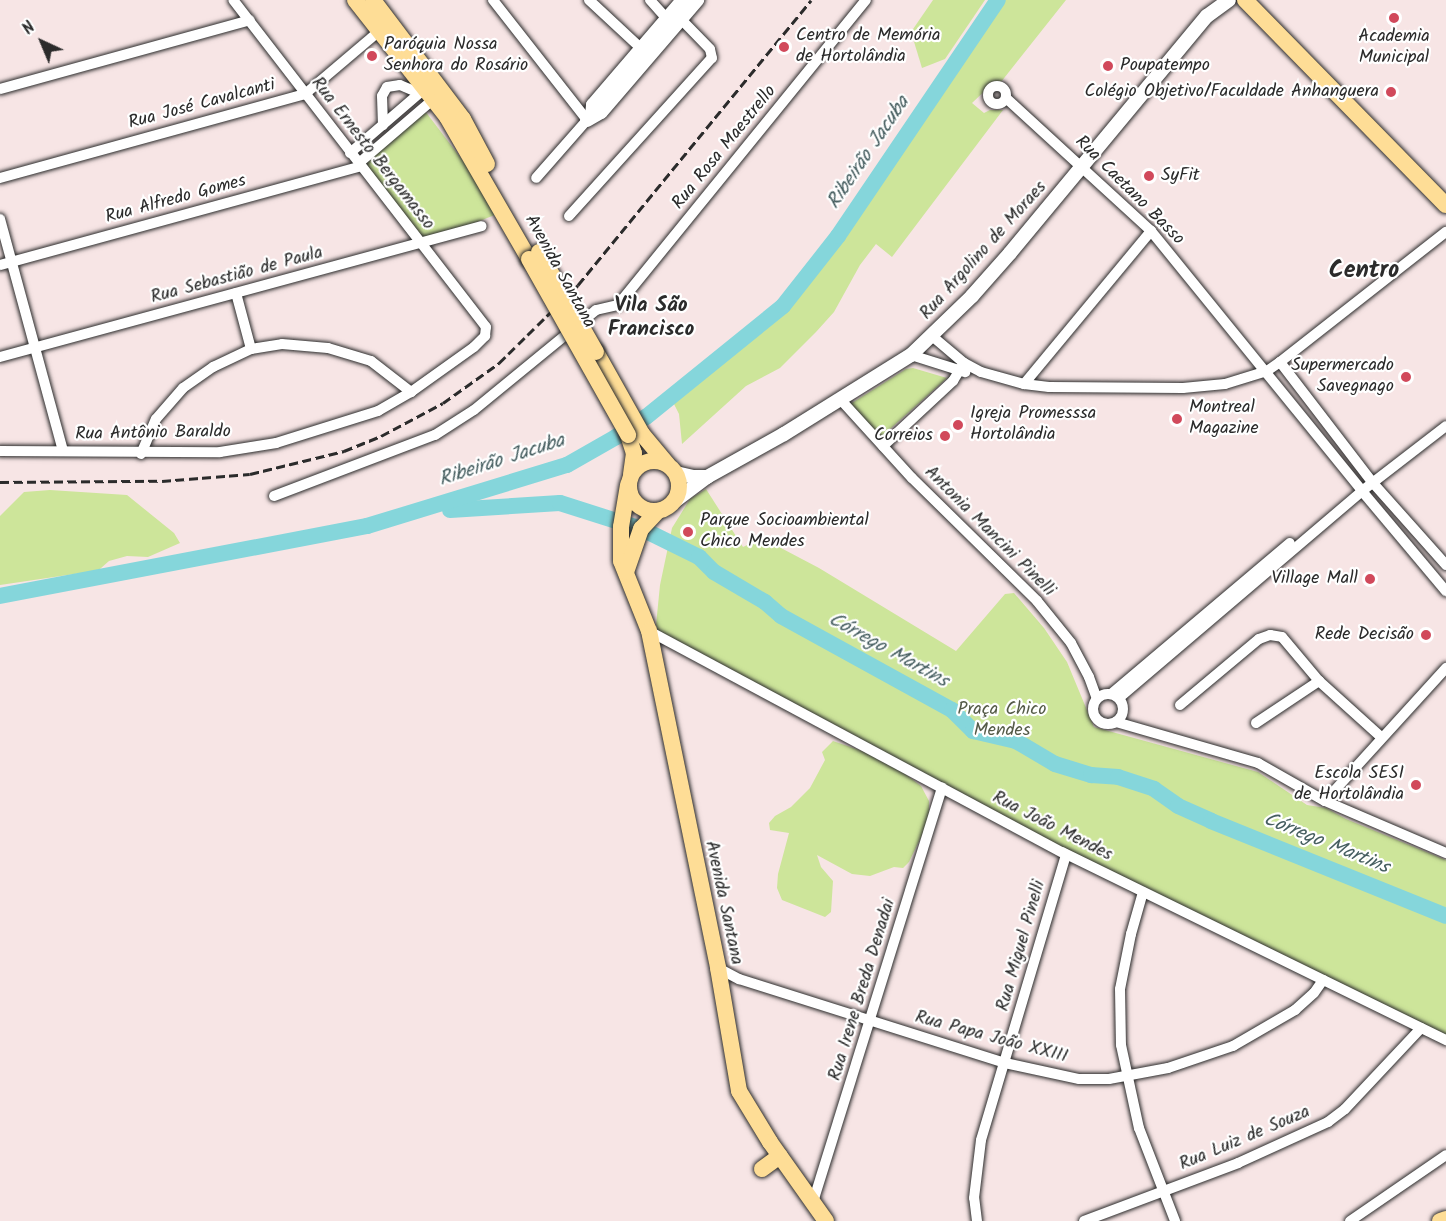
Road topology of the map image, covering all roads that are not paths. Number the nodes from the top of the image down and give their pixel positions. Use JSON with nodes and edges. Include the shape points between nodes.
{"nodes":[{"id":1,"x":233,"y":0,"type":"edge"},
{"id":2,"x":355,"y":0,"type":"edge"},
{"id":3,"x":373,"y":0,"type":"edge"},
{"id":4,"x":493,"y":0,"type":"edge"},
{"id":5,"x":589,"y":0,"type":"edge"},
{"id":6,"x":650,"y":0,"type":"edge"},
{"id":7,"x":683,"y":0,"type":"edge"},
{"id":8,"x":697,"y":0,"type":"edge"},
{"id":9,"x":866,"y":0,"type":"edge"},
{"id":10,"x":1229,"y":0,"type":"edge"},
{"id":11,"x":1246,"y":0,"type":"edge"},
{"id":12,"x":1209,"y":7,"type":"edge"},
{"id":13,"x":674,"y":17,"type":"junction"},
{"id":14,"x":250,"y":20,"type":"junction"},
{"id":15,"x":385,"y":27,"type":"junction"},
{"id":16,"x":645,"y":52,"type":"junction"},
{"id":17,"x":0,"y":89,"type":"edge"},
{"id":18,"x":431,"y":91,"type":"junction"},
{"id":19,"x":305,"y":94,"type":"junction"},
{"id":20,"x":1006,"y":98,"type":"dead end"},
{"id":21,"x":589,"y":117,"type":"junction"},
{"id":22,"x":383,"y":125,"type":"junction"},
{"id":23,"x":350,"y":153,"type":"junction"},
{"id":24,"x":360,"y":165,"type":"junction"},
{"id":25,"x":1083,"y":166,"type":"junction"},
{"id":26,"x":0,"y":178,"type":"edge"},
{"id":27,"x":536,"y":178,"type":"dead end"},
{"id":28,"x":1446,"y":205,"type":"edge"},
{"id":29,"x":569,"y":216,"type":"dead end"},
{"id":30,"x":0,"y":219,"type":"edge"},
{"id":31,"x":482,"y":226,"type":"dead end"},
{"id":32,"x":1151,"y":231,"type":"junction"},
{"id":33,"x":1446,"y":232,"type":"edge"},
{"id":34,"x":421,"y":243,"type":"junction"},
{"id":35,"x":12,"y":261,"type":"junction"},
{"id":36,"x":0,"y":265,"type":"edge"},
{"id":37,"x":236,"y":293,"type":"junction"},
{"id":38,"x":486,"y":327,"type":"joint"},
{"id":39,"x":932,"y":336,"type":"junction"},
{"id":40,"x":36,"y":348,"type":"junction"},
{"id":41,"x":251,"y":349,"type":"junction"},
{"id":42,"x":911,"y":355,"type":"junction"},
{"id":43,"x":0,"y":357,"type":"edge"},
{"id":44,"x":1280,"y":362,"type":"junction"},
{"id":45,"x":962,"y":368,"type":"junction"},
{"id":46,"x":1267,"y":371,"type":"junction"},
{"id":47,"x":1024,"y":384,"type":"junction"},
{"id":48,"x":411,"y":392,"type":"junction"},
{"id":49,"x":840,"y":399,"type":"junction"},
{"id":50,"x":1446,"y":426,"type":"edge"},
{"id":51,"x":634,"y":432,"type":"junction"},
{"id":52,"x":883,"y":446,"type":"junction"},
{"id":53,"x":0,"y":451,"type":"edge"},
{"id":54,"x":63,"y":451,"type":"junction"},
{"id":55,"x":141,"y":454,"type":"junction"},
{"id":56,"x":672,"y":469,"type":"junction"},
{"id":57,"x":707,"y":477,"type":"junction"},
{"id":58,"x":630,"y":479,"type":"junction"},
{"id":59,"x":1373,"y":483,"type":"junction"},
{"id":60,"x":1360,"y":489,"type":"junction"},
{"id":61,"x":274,"y":496,"type":"dead end"},
{"id":62,"x":675,"y":501,"type":"junction"},
{"id":63,"x":658,"y":511,"type":"junction"},
{"id":64,"x":1446,"y":566,"type":"edge"},
{"id":65,"x":626,"y":572,"type":"junction"},
{"id":66,"x":1446,"y":591,"type":"edge"},
{"id":67,"x":649,"y":630,"type":"junction"},
{"id":68,"x":1446,"y":668,"type":"edge"},
{"id":69,"x":1319,"y":681,"type":"junction"},
{"id":70,"x":1115,"y":696,"type":"junction"},
{"id":71,"x":1096,"y":699,"type":"junction"},
{"id":72,"x":1180,"y":705,"type":"dead end"},
{"id":73,"x":1116,"y":722,"type":"junction"},
{"id":74,"x":1256,"y":723,"type":"dead end"},
{"id":75,"x":1381,"y":737,"type":"junction"},
{"id":76,"x":942,"y":788,"type":"junction"},
{"id":77,"x":1325,"y":801,"type":"junction"},
{"id":78,"x":1446,"y":853,"type":"edge"},
{"id":79,"x":1066,"y":854,"type":"junction"},
{"id":80,"x":1143,"y":892,"type":"junction"},
{"id":81,"x":719,"y":976,"type":"junction"},
{"id":82,"x":1323,"y":980,"type":"junction"},
{"id":83,"x":872,"y":1021,"type":"junction"},
{"id":84,"x":1421,"y":1028,"type":"junction"},
{"id":85,"x":1446,"y":1040,"type":"edge"},
{"id":86,"x":1005,"y":1063,"type":"junction"},
{"id":87,"x":1128,"y":1077,"type":"junction"},
{"id":88,"x":1446,"y":1155,"type":"edge"},
{"id":89,"x":780,"y":1156,"type":"junction"},
{"id":90,"x":762,"y":1169,"type":"dead end"},
{"id":91,"x":1162,"y":1191,"type":"junction"},
{"id":92,"x":813,"y":1202,"type":"junction"},
{"id":93,"x":1446,"y":1219,"type":"edge"},
{"id":94,"x":826,"y":1221,"type":"edge"},
{"id":95,"x":977,"y":1221,"type":"edge"},
{"id":96,"x":1084,"y":1221,"type":"edge"},
{"id":97,"x":1174,"y":1221,"type":"edge"},
{"id":98,"x":1350,"y":1221,"type":"edge"},
{"id":99,"x":1440,"y":1221,"type":"edge"}],
"edges":[{"from":1,"to":14,"type":"street","name":"Rua Ernesto Bergamasso"},
{"from":2,"to":15,"type":"main road"},
{"from":3,"to":15,"type":"main road"},
{"from":4,"to":21,"type":"street"},
{"from":5,"to":16,"type":"street"},
{"from":6,"to":13,"type":"street"},
{"from":7,"to":13,"type":"street"},
{"from":8,"to":13,"type":"street"},
{"from":9,"to":61,"type":"street","name":"Rua Rosa Maestrello","via":[[618,305],[596,310],[474,410],[435,435]]},
{"from":10,"to":12,"type":"street","name":"Rua Argolino de Moraes"},
{"from":11,"to":28,"type":"main road"},
{"from":12,"to":25,"type":"street","name":"Rua Argolino de Moraes"},
{"from":13,"to":16,"type":"street"},
{"from":13,"to":29,"type":"street","via":[[710,49],[710,62]]},
{"from":14,"to":17,"type":"street"},
{"from":14,"to":19,"type":"street","name":"Rua Ernesto Bergamasso"},
{"from":15,"to":18,"type":"main road","name":"Avenida Santana"},
{"from":15,"to":19,"type":"street","name":"Rua José Cavalcanti"},
{"from":16,"to":21,"type":"street","via":[[601,112]]},
{"from":18,"to":22,"type":"street"},
{"from":18,"to":22,"type":"street","via":[[400,85],[387,87],[382,96]]},
{"from":18,"to":24,"type":"street"},
{"from":18,"to":51,"type":"main road","name":"Avenida Santana","bridge":true,"via":[[510,214]]},
{"from":19,"to":23,"type":"street","name":"Rua Ernesto Bergamasso"},
{"from":19,"to":26,"type":"street","name":"Rua José Cavalcanti"},
{"from":20,"to":25,"type":"street","name":"Rua Caetano Basso"},
{"from":21,"to":27,"type":"street"},
{"from":22,"to":23,"type":"street"},
{"from":23,"to":24,"type":"street","name":"Rua Ernesto Bergamasso"},
{"from":24,"to":34,"type":"street","name":"Rua Ernesto Bergamasso"},
{"from":24,"to":35,"type":"street","name":"Rua Alfredo Gomes"},
{"from":25,"to":32,"type":"street","name":"Rua Caetano Basso"},
{"from":25,"to":39,"type":"street","name":"Rua Argolino de Moraes","via":[[1010,253]]},
{"from":30,"to":35,"type":"street"},
{"from":31,"to":34,"type":"street","name":"Rua Sebastião de Paula"},
{"from":32,"to":46,"type":"street","name":"Rua Caetano Basso"},
{"from":32,"to":47,"type":"street"},
{"from":33,"to":44,"type":"street"},
{"from":34,"to":37,"type":"street","name":"Rua Sebastião de Paula"},
{"from":34,"to":38,"type":"street","name":"Rua Ernesto Bergamasso"},
{"from":35,"to":36,"type":"street","name":"Rua Alfredo Gomes"},
{"from":35,"to":40,"type":"street"},
{"from":37,"to":40,"type":"street","name":"Rua Sebastião de Paula"},
{"from":37,"to":41,"type":"street"},
{"from":38,"to":48,"type":"street","name":"Rua Antônio Baraldo","via":[[481,342]]},
{"from":39,"to":42,"type":"street","name":"Rua Argolino de Moraes"},
{"from":39,"to":45,"type":"street"},
{"from":40,"to":43,"type":"street","name":"Rua Sebastião de Paula"},
{"from":40,"to":54,"type":"street"},
{"from":41,"to":48,"type":"street","via":[[282,344],[328,348],[371,361]]},
{"from":41,"to":55,"type":"street","via":[[213,367],[183,388],[156,419]]},
{"from":42,"to":45,"type":"street"},
{"from":42,"to":49,"type":"street","name":"Rua Argolino de Moraes"},
{"from":44,"to":46,"type":"street"},
{"from":44,"to":59,"type":"street"},
{"from":45,"to":47,"type":"street"},
{"from":45,"to":52,"type":"street"},
{"from":46,"to":47,"type":"street","via":[[1226,384],[1183,388]]},
{"from":46,"to":60,"type":"street","name":"Rua Caetano Basso"},
{"from":48,"to":55,"type":"street","name":"Rua Antônio Baraldo","via":[[378,411],[276,443],[220,452]]},
{"from":49,"to":52,"type":"street","name":"Antonia Mancini Pinelli"},
{"from":49,"to":57,"type":"street","name":"Rua Argolino de Moraes"},
{"from":50,"to":59,"type":"street"},
{"from":51,"to":56,"type":"main road","name":"Avenida Santana"},
{"from":51,"to":58,"type":"main road","name":"Avenida Santana"},
{"from":52,"to":71,"type":"street","name":"Antonia Mancini Pinelli","via":[[1037,601],[1071,643]]},
{"from":53,"to":54,"type":"street","name":"Rua Antônio Baraldo"},
{"from":54,"to":55,"type":"street","name":"Rua Antônio Baraldo"},
{"from":56,"to":57,"type":"street","via":[[689,477]]},
{"from":56,"to":58,"type":"main road","via":[[658,461],[645,462]]},
{"from":56,"to":62,"type":"main road","via":[[679,487]]},
{"from":57,"to":62,"type":"street","name":"Rua Argolino de Moraes"},
{"from":58,"to":63,"type":"main road","via":[[635,503],[643,509]]},
{"from":58,"to":65,"type":"main road","name":"Avenida Santana","via":[[621,522],[620,555]]},
{"from":59,"to":60,"type":"street"},
{"from":59,"to":64,"type":"street"},
{"from":60,"to":66,"type":"street","name":"Rua Caetano Basso"},
{"from":60,"to":70,"type":"street"},
{"from":62,"to":63,"type":"main road"},
{"from":63,"to":65,"type":"main road","via":[[641,530]]},
{"from":65,"to":67,"type":"main road","name":"Avenida Santana"},
{"from":67,"to":76,"type":"street","name":"Rua João Mendes"},
{"from":67,"to":81,"type":"main road","name":"Avenida Santana"},
{"from":68,"to":75,"type":"street"},
{"from":69,"to":72,"type":"street","via":[[1282,637],[1270,635],[1259,639]]},
{"from":69,"to":74,"type":"street"},
{"from":69,"to":75,"type":"street"},
{"from":70,"to":71,"type":"street"},
{"from":70,"to":73,"type":"street","via":[[1123,712]]},
{"from":71,"to":73,"type":"street","via":[[1096,718],[1104,724]]},
{"from":73,"to":77,"type":"street","via":[[1258,763]]},
{"from":75,"to":77,"type":"street"},
{"from":76,"to":79,"type":"street","name":"Rua João Mendes"},
{"from":76,"to":83,"type":"street","name":"Rua Irene Breda Denadai"},
{"from":77,"to":78,"type":"street"},
{"from":79,"to":80,"type":"street","name":"Rua João Mendes"},
{"from":79,"to":86,"type":"street","name":"Rua Miguel Pinelli"},
{"from":80,"to":82,"type":"street","name":"Rua João Mendes"},
{"from":80,"to":87,"type":"street","via":[[1120,989],[1121,1045]]},
{"from":81,"to":83,"type":"street","name":"Rua Papa João XXIII"},
{"from":81,"to":89,"type":"main road","name":"Avenida Santana","via":[[739,1091]]},
{"from":82,"to":84,"type":"street","name":"Rua João Mendes"},
{"from":82,"to":87,"type":"street","name":"Rua Papa João XXIII","via":[[1295,1010],[1233,1046]]},
{"from":83,"to":86,"type":"street","name":"Rua Papa João XXIII"},
{"from":83,"to":92,"type":"street","name":"Rua Irene Breda Denadai"},
{"from":84,"to":85,"type":"street","name":"Rua João Mendes"},
{"from":84,"to":91,"type":"street","name":"Rua Luiz de Souza","via":[[1328,1122],[1238,1163]]},
{"from":86,"to":87,"type":"street","name":"Rua Papa João XXIII","via":[[1079,1078]]},
{"from":86,"to":95,"type":"street","name":"Rua Miguel Pinelli","via":[[978,1160],[974,1198]]},
{"from":87,"to":91,"type":"street","via":[[1139,1128]]},
{"from":88,"to":98,"type":"street"},
{"from":89,"to":90,"type":"main road"},
{"from":89,"to":92,"type":"main road","name":"Avenida Santana"},
{"from":91,"to":96,"type":"street","name":"Rua Luiz de Souza"},
{"from":91,"to":97,"type":"street"},
{"from":92,"to":94,"type":"main road","name":"Avenida Santana"},
{"from":93,"to":99,"type":"main road"}]}
